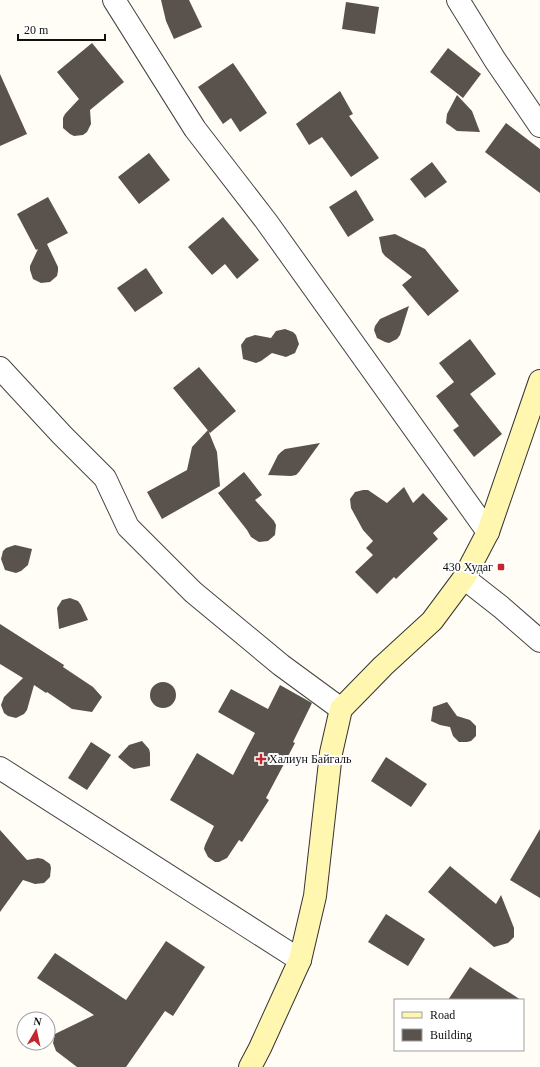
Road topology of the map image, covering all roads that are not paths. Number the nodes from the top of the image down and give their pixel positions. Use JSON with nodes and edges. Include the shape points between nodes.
{"nodes":[{"id":1,"x":114,"y":0,"type":"edge"},
{"id":2,"x":458,"y":0,"type":"edge"},
{"id":3,"x":540,"y":126,"type":"edge"},
{"id":4,"x":0,"y":368,"type":"edge"},
{"id":5,"x":540,"y":381,"type":"edge"},
{"id":6,"x":488,"y":532,"type":"junction"},
{"id":7,"x":464,"y":578,"type":"junction"},
{"id":8,"x":540,"y":641,"type":"edge"},
{"id":9,"x":341,"y":709,"type":"junction"},
{"id":10,"x":0,"y":768,"type":"edge"},
{"id":11,"x":300,"y":960,"type":"junction"},
{"id":12,"x":250,"y":1067,"type":"edge"}],
"edges":[{"from":1,"to":6,"type":"street","via":[[195,129],[266,221]]},
{"from":2,"to":3,"type":"street"},
{"from":4,"to":9,"type":"street","via":[[105,478],[128,527],[193,592],[281,665]]},
{"from":5,"to":6,"type":"main road"},
{"from":6,"to":7,"type":"main road"},
{"from":7,"to":8,"type":"street"},
{"from":7,"to":9,"type":"main road","via":[[432,621]]},
{"from":9,"to":11,"type":"main road","via":[[331,753],[315,896]]},
{"from":10,"to":11,"type":"street"},
{"from":11,"to":12,"type":"main road"}]}
